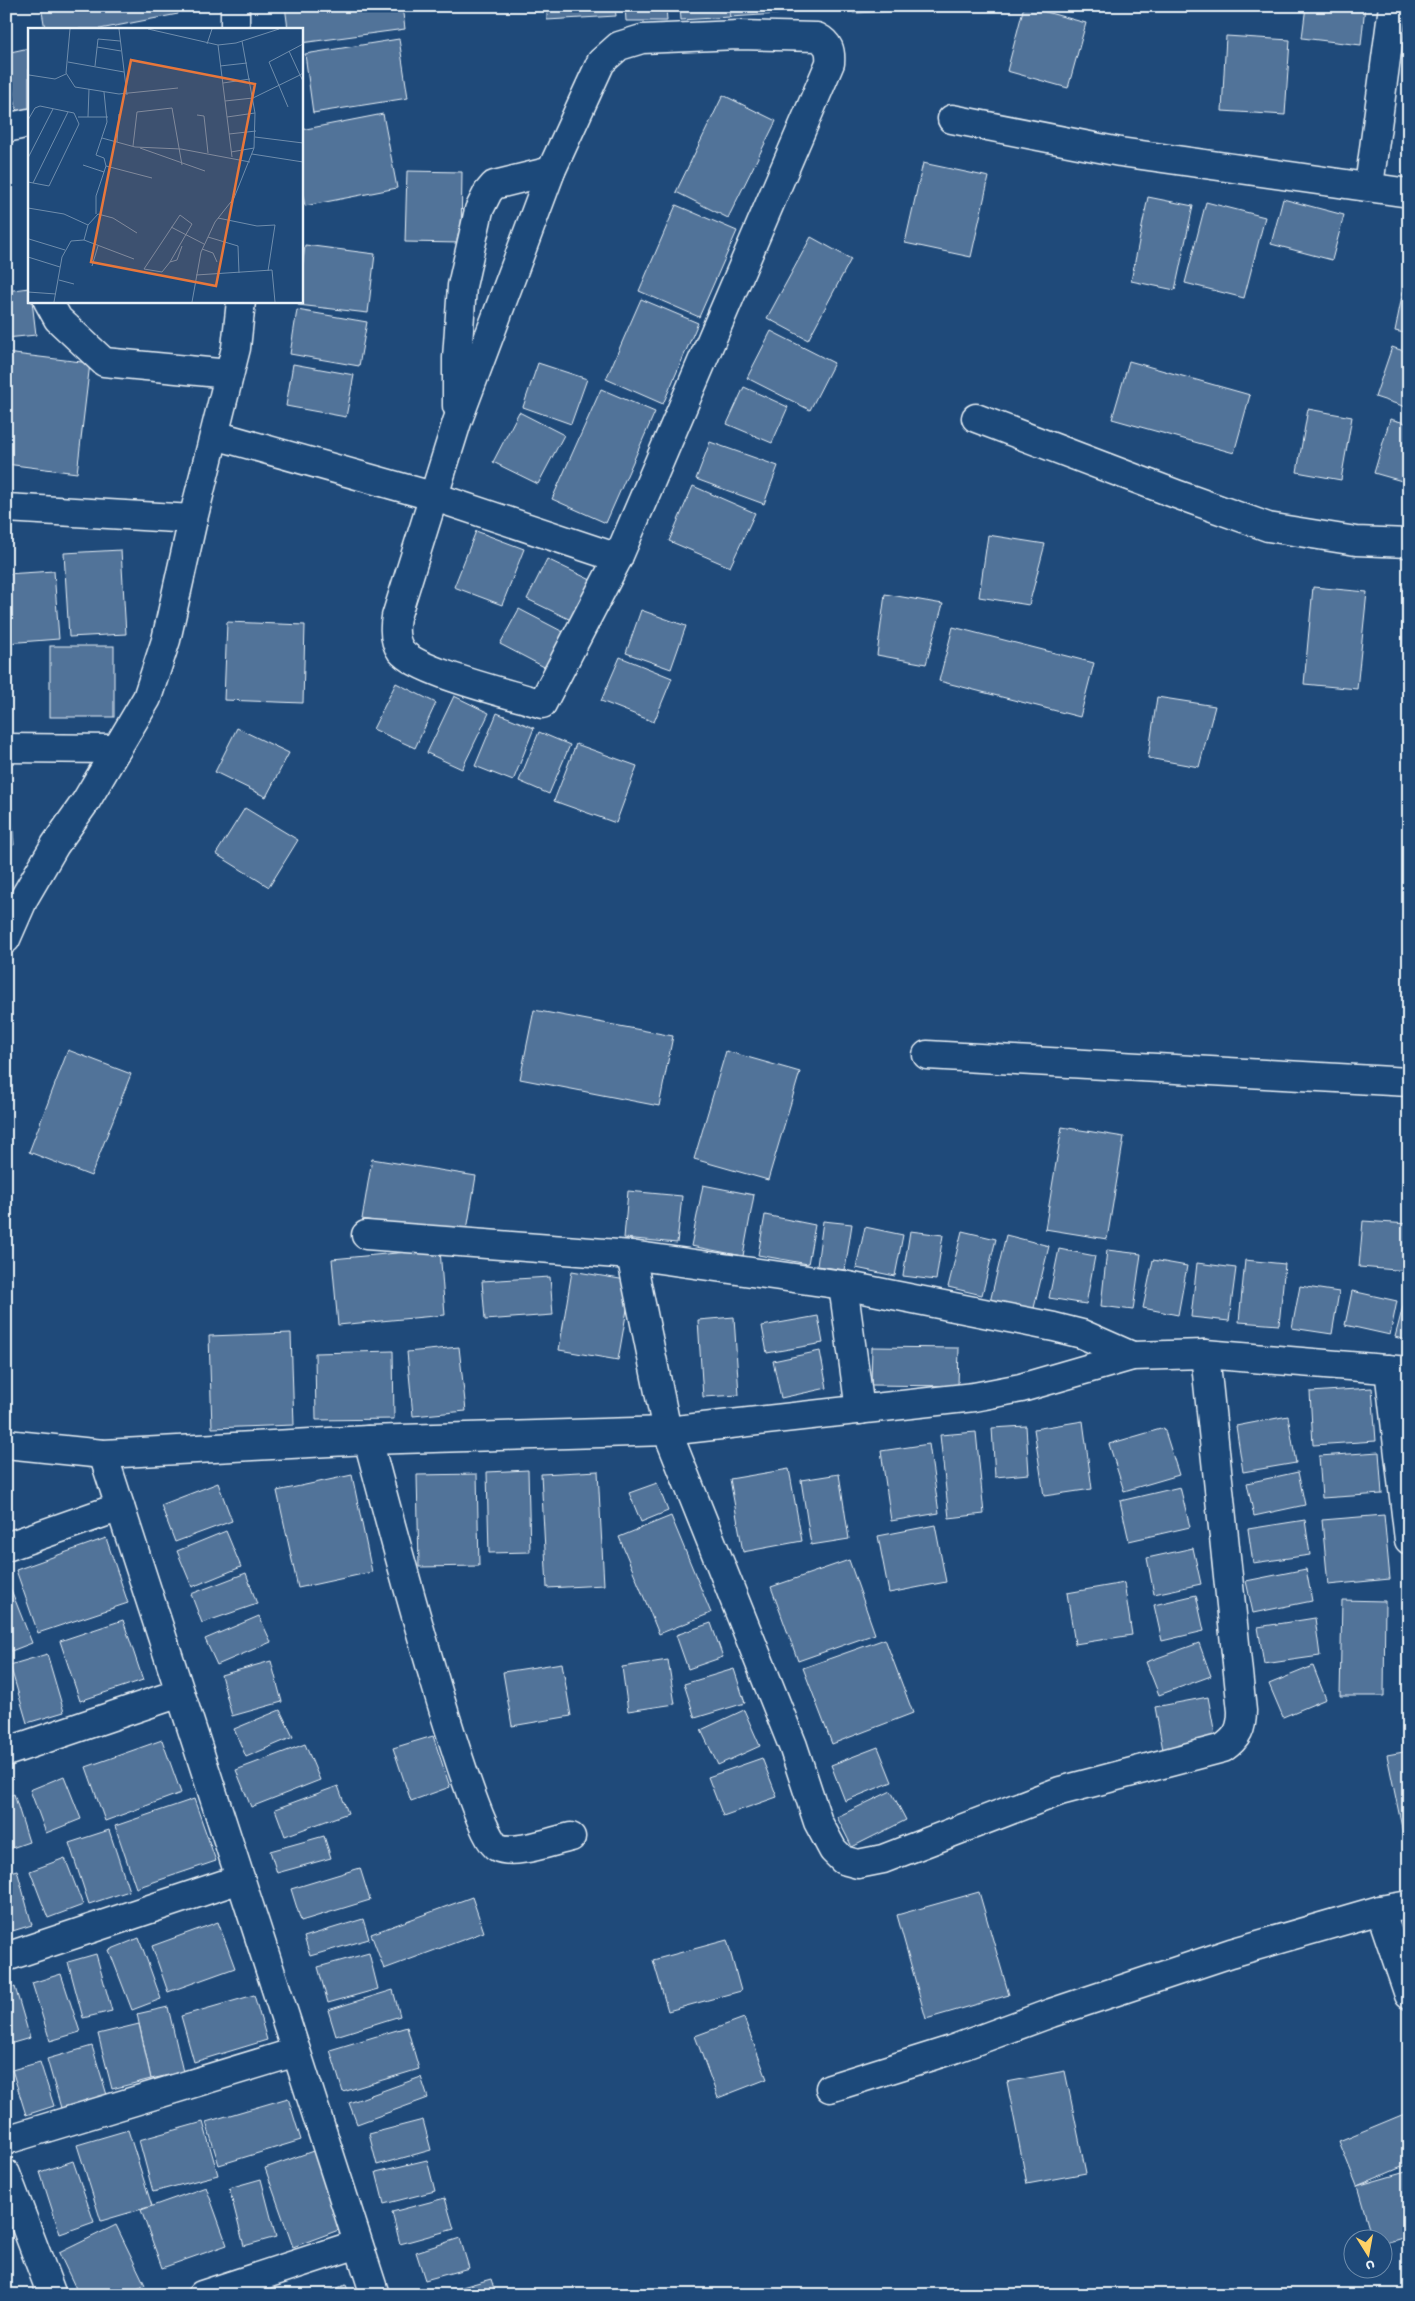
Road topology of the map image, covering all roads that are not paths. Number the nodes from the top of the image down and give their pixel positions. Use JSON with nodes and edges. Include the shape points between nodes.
{"nodes":[{"id":1,"x":235,"y":6,"type":"edge"},
{"id":2,"x":1393,"y":6,"type":"edge"},
{"id":3,"x":235,"y":28,"type":"edge"},
{"id":4,"x":952,"y":118,"type":"dead end"},
{"id":5,"x":28,"y":123,"type":"edge"},
{"id":6,"x":6,"y":128,"type":"edge"},
{"id":7,"x":551,"y":171,"type":"junction"},
{"id":8,"x":1369,"y":186,"type":"junction"},
{"id":9,"x":1409,"y":193,"type":"edge"},
{"id":10,"x":49,"y":302,"type":"edge"},
{"id":11,"x":241,"y":302,"type":"edge"},
{"id":12,"x":229,"y":374,"type":"junction"},
{"id":13,"x":976,"y":418,"type":"dead end"},
{"id":14,"x":457,"y":422,"type":"junction"},
{"id":15,"x":215,"y":435,"type":"junction"},
{"id":16,"x":432,"y":496,"type":"junction"},
{"id":17,"x":6,"y":508,"type":"edge"},
{"id":18,"x":194,"y":519,"type":"junction"},
{"id":19,"x":1409,"y":543,"type":"edge"},
{"id":20,"x":618,"y":558,"type":"junction"},
{"id":21,"x":6,"y":748,"type":"edge"},
{"id":22,"x":117,"y":749,"type":"junction"},
{"id":23,"x":6,"y":939,"type":"edge"},
{"id":24,"x":927,"y":1055,"type":"dead end"},
{"id":25,"x":1409,"y":1082,"type":"edge"},
{"id":26,"x":366,"y":1235,"type":"dead end"},
{"id":27,"x":631,"y":1255,"type":"junction"},
{"id":28,"x":843,"y":1285,"type":"junction"},
{"id":29,"x":1205,"y":1354,"type":"junction"},
{"id":30,"x":1132,"y":1356,"type":"junction"},
{"id":31,"x":1399,"y":1370,"type":"edge"},
{"id":32,"x":860,"y":1410,"type":"junction"},
{"id":33,"x":668,"y":1431,"type":"junction"},
{"id":34,"x":368,"y":1440,"type":"junction"},
{"id":35,"x":6,"y":1444,"type":"edge"},
{"id":36,"x":103,"y":1454,"type":"junction"},
{"id":37,"x":120,"y":1507,"type":"junction"},
{"id":38,"x":1409,"y":1540,"type":"edge"},
{"id":39,"x":6,"y":1547,"type":"edge"},
{"id":40,"x":180,"y":1693,"type":"junction"},
{"id":41,"x":6,"y":1752,"type":"edge"},
{"id":42,"x":570,"y":1837,"type":"dead end"},
{"id":43,"x":240,"y":1879,"type":"junction"},
{"id":44,"x":1409,"y":1905,"type":"edge"},
{"id":45,"x":1380,"y":1910,"type":"junction"},
{"id":46,"x":6,"y":1958,"type":"edge"},
{"id":47,"x":1409,"y":1995,"type":"edge"},
{"id":48,"x":296,"y":2052,"type":"junction"},
{"id":49,"x":830,"y":2088,"type":"dead end"},
{"id":50,"x":6,"y":2140,"type":"edge"},
{"id":51,"x":6,"y":2174,"type":"edge"},
{"id":52,"x":358,"y":2244,"type":"junction"},
{"id":53,"x":52,"y":2295,"type":"edge"},
{"id":54,"x":202,"y":2295,"type":"edge"},
{"id":55,"x":375,"y":2295,"type":"edge"}],
"edges":[{"from":1,"to":3,"type":"street"},
{"from":2,"to":8,"type":"street"},
{"from":4,"to":8,"type":"street","via":[[1120,152]]},
{"from":5,"to":6,"type":"street"},
{"from":7,"to":14,"type":"street"},
{"from":7,"to":14,"type":"street","via":[[494,186],[480,210],[462,286]]},
{"from":7,"to":20,"type":"street","via":[[601,62],[619,46],[642,39],[807,36],[823,40],[830,50],[826,74]]},
{"from":8,"to":9,"type":"street"},
{"from":10,"to":12,"type":"street","via":[[58,319],[104,362]]},
{"from":11,"to":12,"type":"street","via":[[236,348]]},
{"from":12,"to":15,"type":"street"},
{"from":13,"to":19,"type":"street","via":[[1268,526],[1356,541]]},
{"from":14,"to":16,"type":"street"},
{"from":15,"to":16,"type":"street"},
{"from":15,"to":18,"type":"street"},
{"from":16,"to":20,"type":"street"},
{"from":16,"to":20,"type":"street","via":[[394,626],[402,652],[430,669],[542,704]]},
{"from":17,"to":18,"type":"street"},
{"from":18,"to":22,"type":"street","via":[[166,640],[147,698]]},
{"from":21,"to":22,"type":"street"},
{"from":22,"to":23,"type":"street","via":[[24,898]]},
{"from":24,"to":25,"type":"street"},
{"from":26,"to":27,"type":"street"},
{"from":27,"to":28,"type":"street"},
{"from":27,"to":33,"type":"street"},
{"from":28,"to":30,"type":"street","via":[[1054,1326],[1082,1334]]},
{"from":28,"to":32,"type":"street"},
{"from":29,"to":30,"type":"street"},
{"from":29,"to":31,"type":"street"},
{"from":29,"to":33,"type":"street","via":[[1242,1711],[1240,1731],[1223,1748],[1060,1791],[870,1863],[843,1860],[833,1850],[818,1822],[793,1746]]},
{"from":30,"to":32,"type":"street","via":[[1011,1390]]},
{"from":31,"to":38,"type":"street"},
{"from":32,"to":33,"type":"street"},
{"from":33,"to":34,"type":"street"},
{"from":34,"to":36,"type":"street"},
{"from":34,"to":42,"type":"street","via":[[443,1711],[489,1841],[503,1849],[522,1849]]},
{"from":35,"to":36,"type":"street"},
{"from":36,"to":37,"type":"street"},
{"from":37,"to":39,"type":"street"},
{"from":37,"to":40,"type":"street"},
{"from":40,"to":41,"type":"street"},
{"from":40,"to":43,"type":"street"},
{"from":43,"to":46,"type":"street"},
{"from":43,"to":48,"type":"street"},
{"from":44,"to":45,"type":"street"},
{"from":45,"to":47,"type":"street"},
{"from":45,"to":49,"type":"street","via":[[1231,1953],[951,2050]]},
{"from":48,"to":50,"type":"street"},
{"from":48,"to":52,"type":"street"},
{"from":51,"to":53,"type":"street"},
{"from":52,"to":54,"type":"street"},
{"from":52,"to":55,"type":"street"}]}
